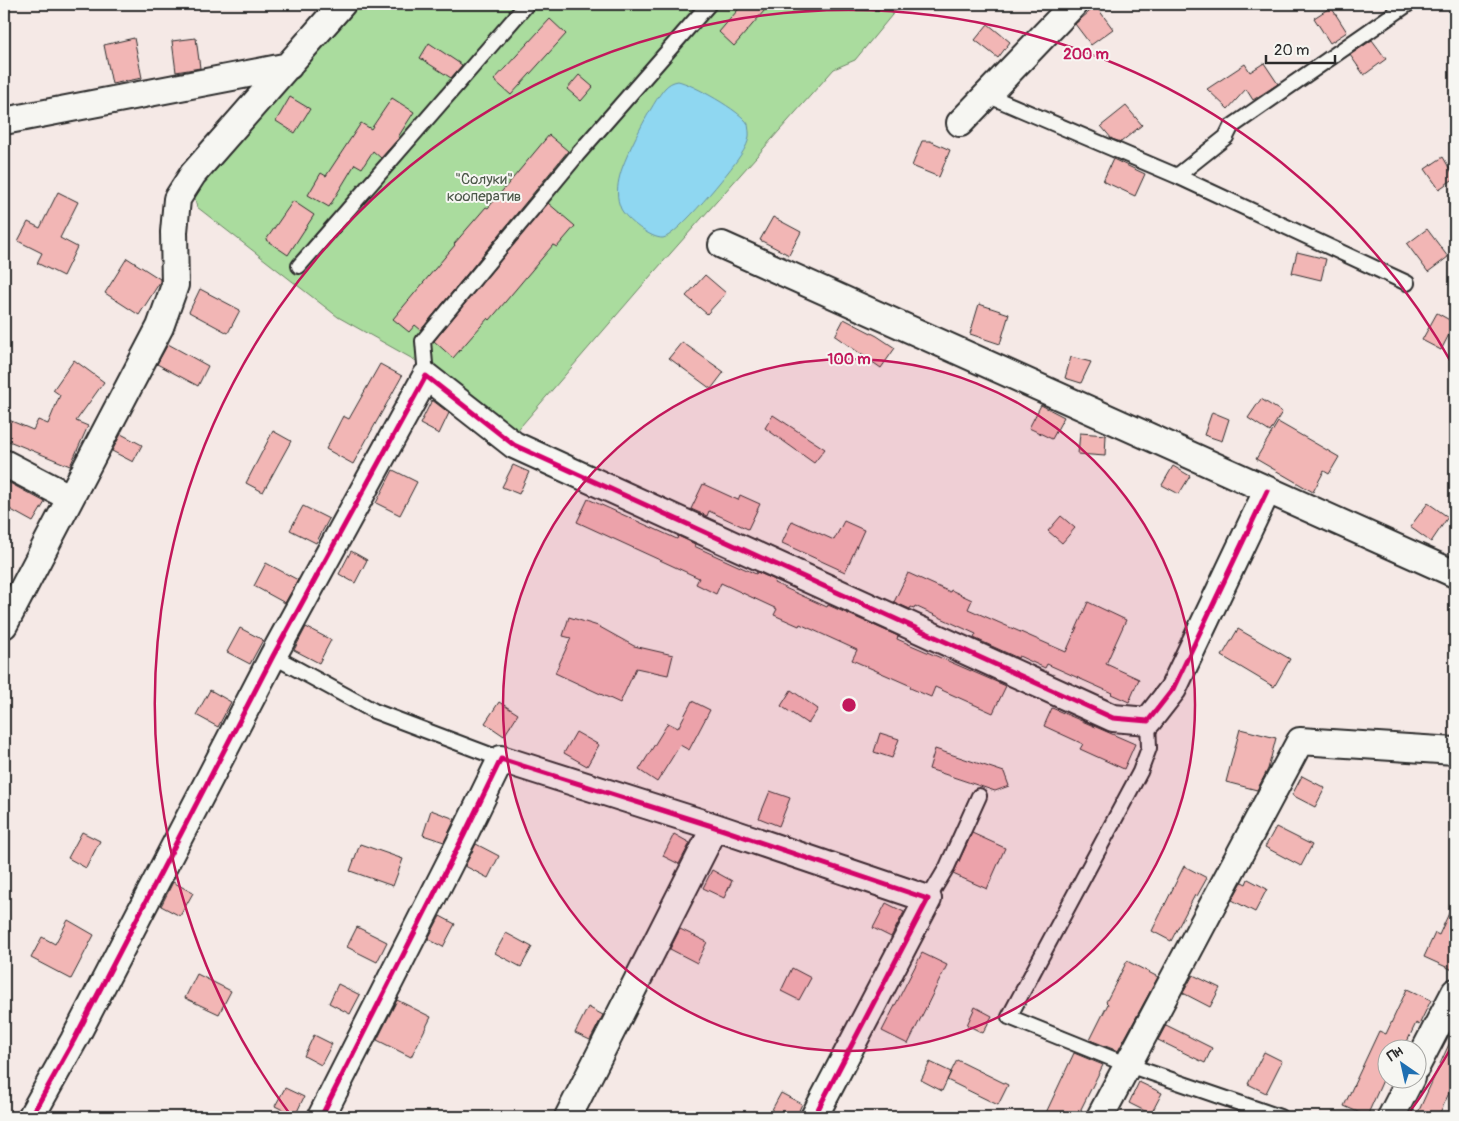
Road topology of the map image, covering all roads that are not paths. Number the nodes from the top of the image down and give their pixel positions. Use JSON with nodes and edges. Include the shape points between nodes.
{"nodes":[{"id":1,"x":342,"y":4,"type":"edge"},
{"id":2,"x":527,"y":4,"type":"edge"},
{"id":3,"x":709,"y":4,"type":"edge"},
{"id":4,"x":1074,"y":4,"type":"edge"},
{"id":5,"x":1408,"y":4,"type":"edge"},
{"id":6,"x":289,"y":66,"type":"junction"},
{"id":7,"x":987,"y":95,"type":"junction"},
{"id":8,"x":4,"y":121,"type":"edge"},
{"id":9,"x":960,"y":123,"type":"dead end"},
{"id":10,"x":1177,"y":176,"type":"junction"},
{"id":11,"x":722,"y":245,"type":"dead end"},
{"id":12,"x":299,"y":266,"type":"dead end"},
{"id":13,"x":1407,"y":283,"type":"dead end"},
{"id":14,"x":426,"y":376,"type":"junction"},
{"id":15,"x":4,"y":463,"type":"edge"},
{"id":16,"x":1267,"y":491,"type":"junction"},
{"id":17,"x":69,"y":497,"type":"junction"},
{"id":18,"x":1455,"y":574,"type":"edge"},
{"id":19,"x":4,"y":625,"type":"edge"},
{"id":20,"x":273,"y":656,"type":"junction"},
{"id":21,"x":1148,"y":720,"type":"junction"},
{"id":22,"x":1455,"y":751,"type":"edge"},
{"id":23,"x":500,"y":759,"type":"junction"},
{"id":24,"x":979,"y":796,"type":"dead end"},
{"id":25,"x":715,"y":827,"type":"junction"},
{"id":26,"x":928,"y":899,"type":"junction"},
{"id":27,"x":1455,"y":992,"type":"edge"},
{"id":28,"x":1426,"y":1048,"type":"edge"},
{"id":29,"x":1128,"y":1065,"type":"junction"},
{"id":30,"x":1406,"y":1088,"type":"edge"},
{"id":31,"x":31,"y":1117,"type":"edge"},
{"id":32,"x":321,"y":1117,"type":"edge"},
{"id":33,"x":568,"y":1117,"type":"edge"},
{"id":34,"x":814,"y":1117,"type":"edge"},
{"id":35,"x":1100,"y":1117,"type":"edge"},
{"id":36,"x":1280,"y":1117,"type":"edge"},
{"id":37,"x":1391,"y":1117,"type":"edge"}],
"edges":[{"from":1,"to":6,"type":"street"},
{"from":2,"to":12,"type":"lane"},
{"from":3,"to":14,"type":"lane","via":[[577,155],[422,341]]},
{"from":4,"to":7,"type":"street"},
{"from":5,"to":10,"type":"lane","via":[[1230,127],[1226,137]]},
{"from":6,"to":8,"type":"street"},
{"from":6,"to":17,"type":"street","via":[[193,174],[177,199],[175,285],[160,327]]},
{"from":7,"to":9,"type":"street"},
{"from":7,"to":10,"type":"lane"},
{"from":10,"to":13,"type":"lane"},
{"from":11,"to":16,"type":"street"},
{"from":14,"to":20,"type":"street"},
{"from":14,"to":21,"type":"street","via":[[514,445],[1113,718]]},
{"from":15,"to":17,"type":"street"},
{"from":16,"to":18,"type":"street"},
{"from":16,"to":21,"type":"street","via":[[1173,689]]},
{"from":17,"to":19,"type":"street"},
{"from":20,"to":23,"type":"lane","via":[[374,711]]},
{"from":20,"to":31,"type":"street"},
{"from":21,"to":29,"type":"lane","via":[[1149,748],[1140,772],[1009,1017]]},
{"from":22,"to":29,"type":"street","via":[[1300,741]]},
{"from":23,"to":25,"type":"street"},
{"from":23,"to":32,"type":"street"},
{"from":24,"to":26,"type":"lane"},
{"from":25,"to":26,"type":"street"},
{"from":25,"to":33,"type":"street"},
{"from":26,"to":34,"type":"street"},
{"from":27,"to":28,"type":"street"},
{"from":29,"to":35,"type":"street"},
{"from":29,"to":36,"type":"lane"},
{"from":30,"to":37,"type":"street"}]}
